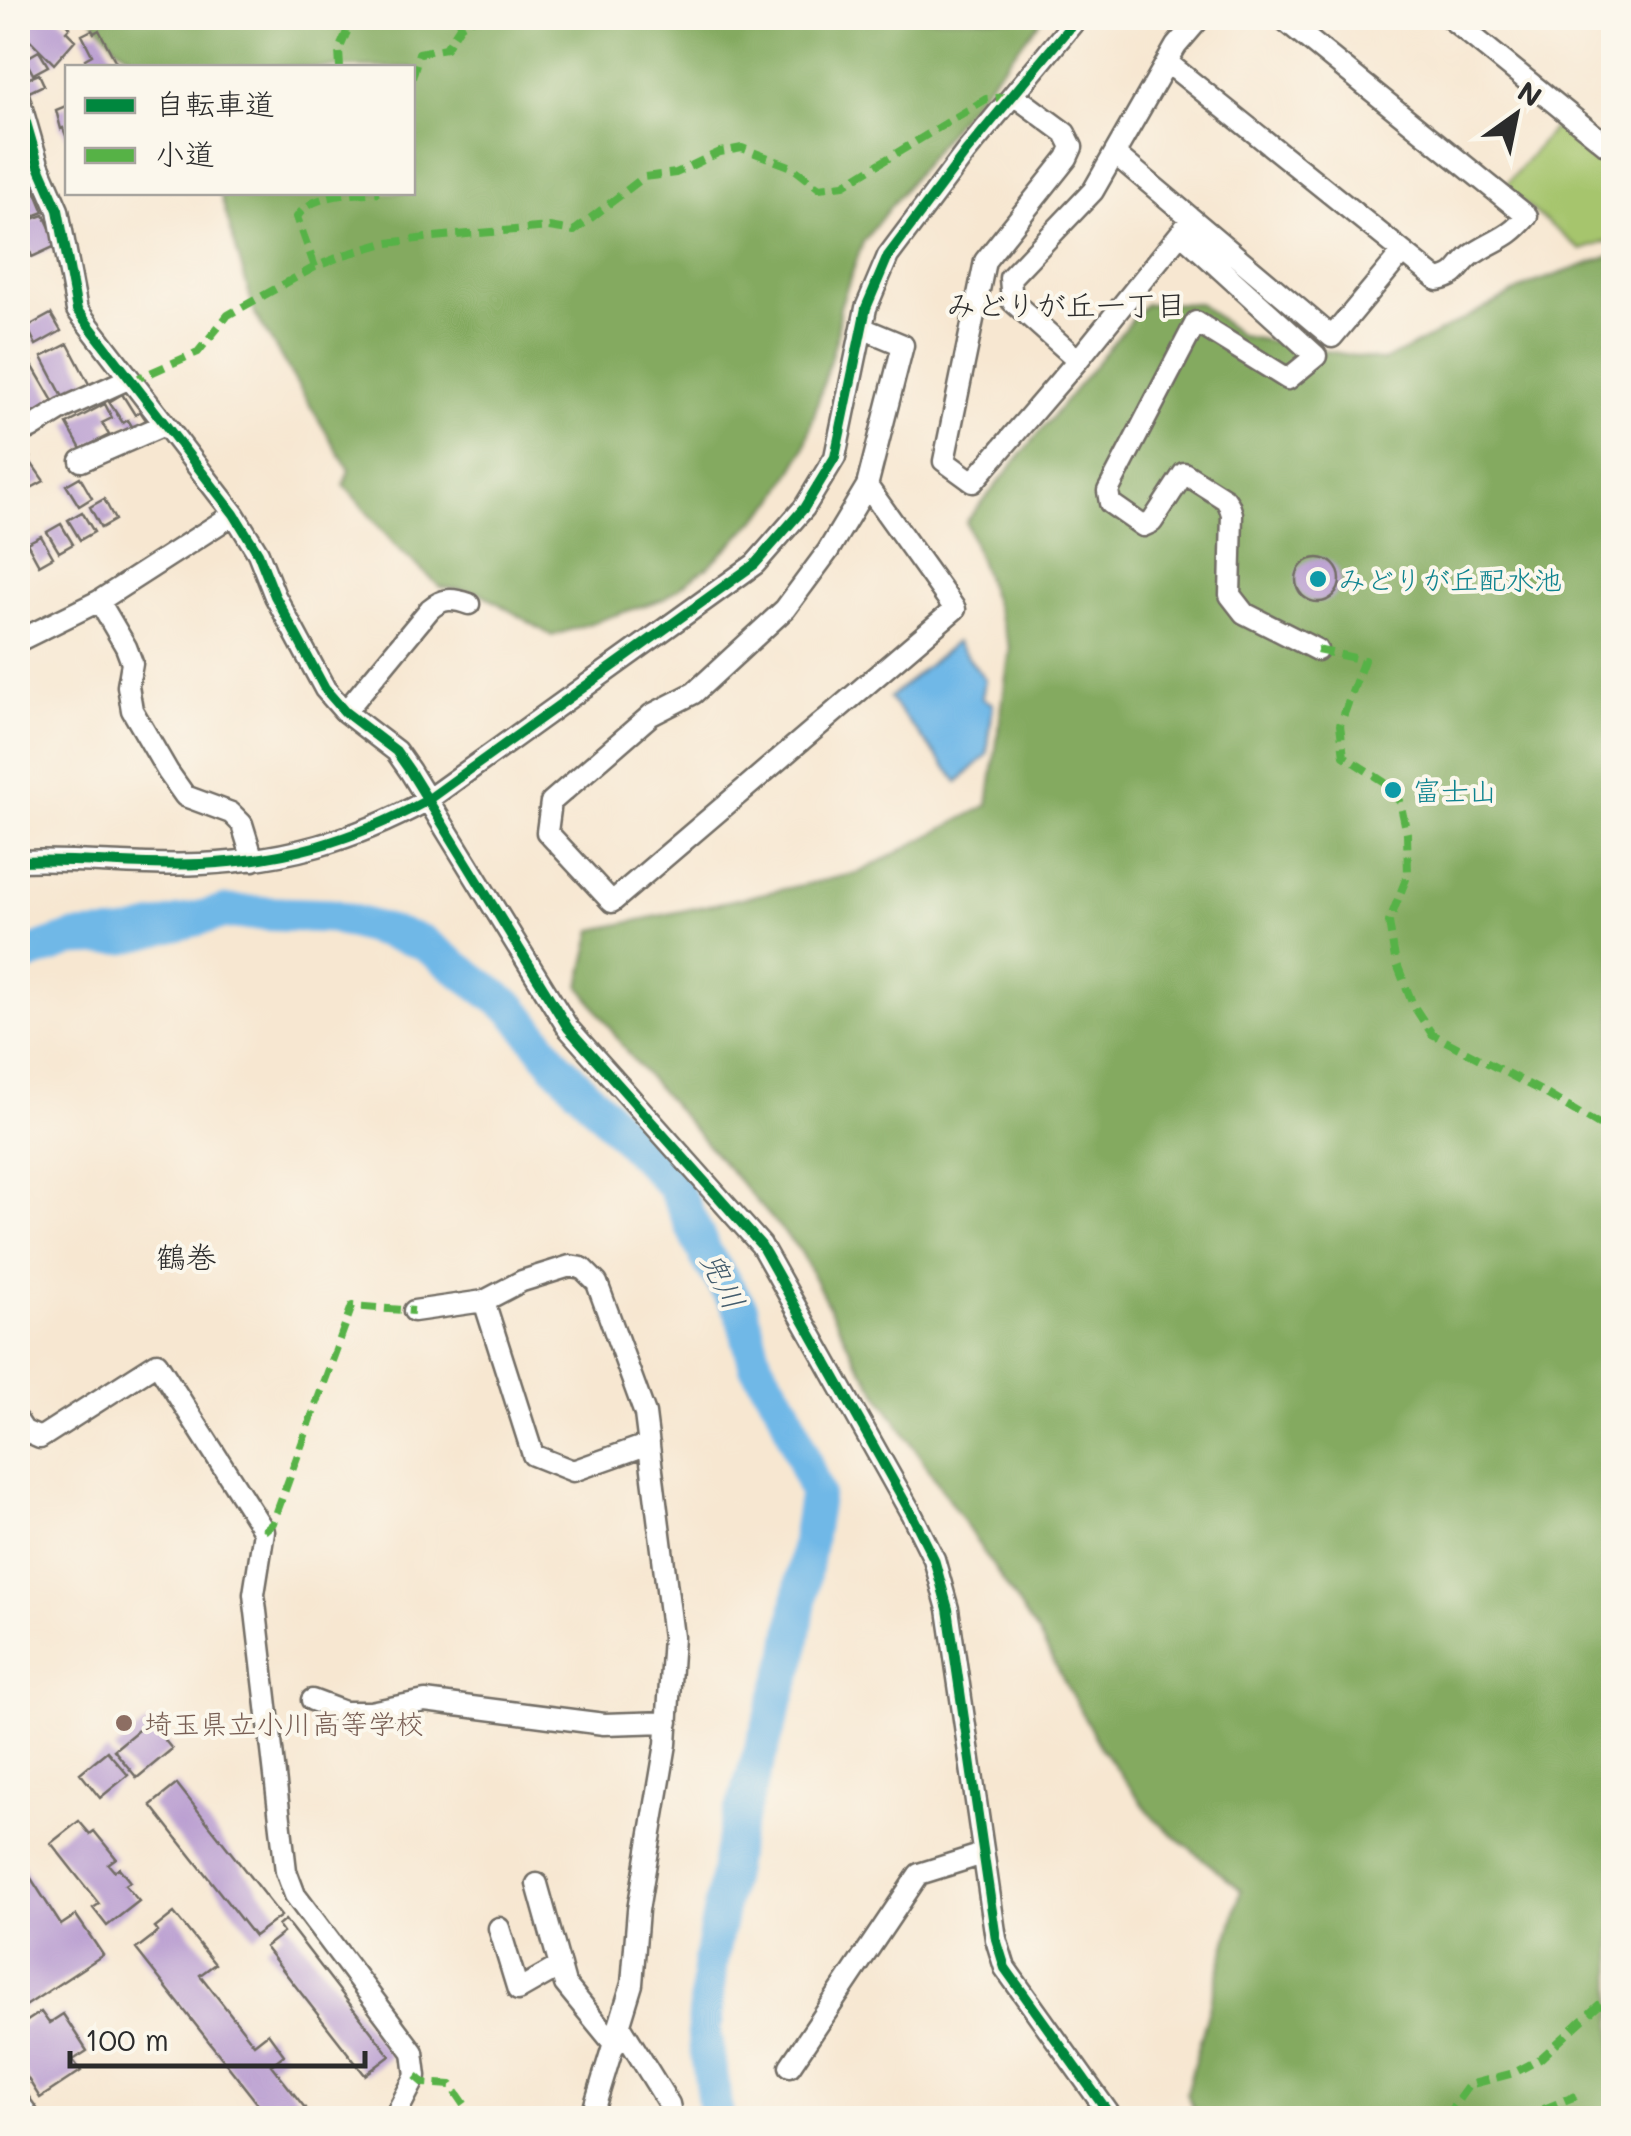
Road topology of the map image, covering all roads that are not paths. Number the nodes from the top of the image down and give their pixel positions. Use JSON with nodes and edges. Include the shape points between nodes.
{"nodes":[{"id":1,"x":1076,"y":18,"type":"edge"},
{"id":2,"x":1200,"y":18,"type":"edge"},
{"id":3,"x":1282,"y":18,"type":"edge"},
{"id":4,"x":1450,"y":18,"type":"edge"},
{"id":5,"x":1168,"y":62,"type":"junction"},
{"id":6,"x":18,"y":95,"type":"edge"},
{"id":7,"x":1014,"y":96,"type":"junction"},
{"id":8,"x":1614,"y":150,"type":"edge"},
{"id":9,"x":1115,"y":154,"type":"junction"},
{"id":10,"x":28,"y":163,"type":"edge"},
{"id":11,"x":1186,"y":226,"type":"junction"},
{"id":12,"x":1402,"y":253,"type":"junction"},
{"id":13,"x":862,"y":328,"type":"junction"},
{"id":14,"x":1078,"y":360,"type":"junction"},
{"id":15,"x":128,"y":378,"type":"junction"},
{"id":16,"x":164,"y":425,"type":"junction"},
{"id":17,"x":18,"y":431,"type":"edge"},
{"id":18,"x":81,"y":460,"type":"dead end"},
{"id":19,"x":867,"y":486,"type":"junction"},
{"id":20,"x":234,"y":514,"type":"junction"},
{"id":21,"x":99,"y":601,"type":"junction"},
{"id":22,"x":468,"y":604,"type":"dead end"},
{"id":23,"x":18,"y":641,"type":"edge"},
{"id":24,"x":1317,"y":650,"type":"dead end"},
{"id":25,"x":345,"y":712,"type":"junction"},
{"id":26,"x":426,"y":801,"type":"junction"},
{"id":27,"x":253,"y":860,"type":"junction"},
{"id":28,"x":18,"y":861,"type":"edge"},
{"id":29,"x":484,"y":1301,"type":"junction"},
{"id":30,"x":414,"y":1312,"type":"dead end"},
{"id":31,"x":18,"y":1422,"type":"edge"},
{"id":32,"x":649,"y":1444,"type":"junction"},
{"id":33,"x":312,"y":1700,"type":"dead end"},
{"id":34,"x":668,"y":1722,"type":"junction"},
{"id":35,"x":983,"y":1854,"type":"junction"},
{"id":36,"x":537,"y":1884,"type":"dead end"},
{"id":37,"x":499,"y":1928,"type":"dead end"},
{"id":38,"x":560,"y":1966,"type":"junction"},
{"id":39,"x":618,"y":2035,"type":"junction"},
{"id":40,"x":790,"y":2066,"type":"dead end"},
{"id":41,"x":18,"y":2100,"type":"edge"},
{"id":42,"x":30,"y":2118,"type":"edge"},
{"id":43,"x":394,"y":2118,"type":"edge"},
{"id":44,"x":591,"y":2118,"type":"edge"},
{"id":45,"x":672,"y":2118,"type":"edge"},
{"id":46,"x":1112,"y":2118,"type":"edge"}],
"edges":[{"from":1,"to":7,"type":"street"},
{"from":2,"to":5,"type":"street"},
{"from":3,"to":12,"type":"street","via":[[1527,216],[1512,234],[1472,254],[1452,277],[1438,280]]},
{"from":4,"to":8,"type":"street"},
{"from":5,"to":9,"type":"street"},
{"from":5,"to":12,"type":"street"},
{"from":6,"to":10,"type":"street"},
{"from":7,"to":13,"type":"street","via":[[888,256]]},
{"from":7,"to":14,"type":"street","via":[[1065,133],[1072,147],[985,261],[944,461],[973,482]]},
{"from":9,"to":11,"type":"street"},
{"from":9,"to":14,"type":"street","via":[[1084,201],[1010,278],[1012,301]]},
{"from":10,"to":15,"type":"street","via":[[58,210],[77,310]]},
{"from":11,"to":12,"type":"street","via":[[1332,337]]},
{"from":11,"to":14,"type":"street"},
{"from":11,"to":24,"type":"street","via":[[1316,356],[1288,379],[1196,322],[1108,491],[1110,504],[1143,526],[1184,472],[1225,499],[1232,514],[1235,605]]},
{"from":13,"to":19,"type":"street","via":[[903,345]]},
{"from":13,"to":26,"type":"street","via":[[834,457],[804,508],[754,564]]},
{"from":15,"to":16,"type":"street"},
{"from":15,"to":17,"type":"street"},
{"from":16,"to":18,"type":"street"},
{"from":16,"to":20,"type":"street"},
{"from":19,"to":19,"type":"street","via":[[955,609],[612,902],[547,832],[551,802],[651,715],[694,693],[785,609]]},
{"from":20,"to":21,"type":"street"},
{"from":20,"to":25,"type":"street","via":[[301,647]]},
{"from":21,"to":23,"type":"street"},
{"from":21,"to":27,"type":"street","via":[[132,663],[132,710],[168,772],[185,796],[231,813],[242,824]]},
{"from":22,"to":25,"type":"street","via":[[440,601]]},
{"from":25,"to":26,"type":"street","via":[[396,751]]},
{"from":26,"to":27,"type":"street","via":[[336,843]]},
{"from":26,"to":35,"type":"street","via":[[568,1028],[761,1244],[911,1513],[934,1558],[948,1608]]},
{"from":27,"to":28,"type":"street"},
{"from":29,"to":30,"type":"street"},
{"from":29,"to":32,"type":"street","via":[[533,1455],[573,1472]]},
{"from":29,"to":32,"type":"street","via":[[522,1281],[582,1268],[596,1283],[646,1414]]},
{"from":31,"to":43,"type":"street","via":[[40,1438],[157,1363],[264,1531],[254,1594],[286,1872],[295,1895],[413,2052],[416,2076]]},
{"from":32,"to":34,"type":"street","via":[[674,1637]]},
{"from":33,"to":34,"type":"street","via":[[344,1712],[425,1700],[604,1724]]},
{"from":34,"to":39,"type":"street","via":[[632,1984]]},
{"from":35,"to":40,"type":"street","via":[[919,1874]]},
{"from":35,"to":46,"type":"street","via":[[1005,1968]]},
{"from":36,"to":38,"type":"street"},
{"from":37,"to":38,"type":"street","via":[[518,1990]]},
{"from":38,"to":39,"type":"street","via":[[565,1984]]},
{"from":39,"to":44,"type":"street"},
{"from":39,"to":45,"type":"street","via":[[669,2104]]},
{"from":41,"to":42,"type":"street"}]}
